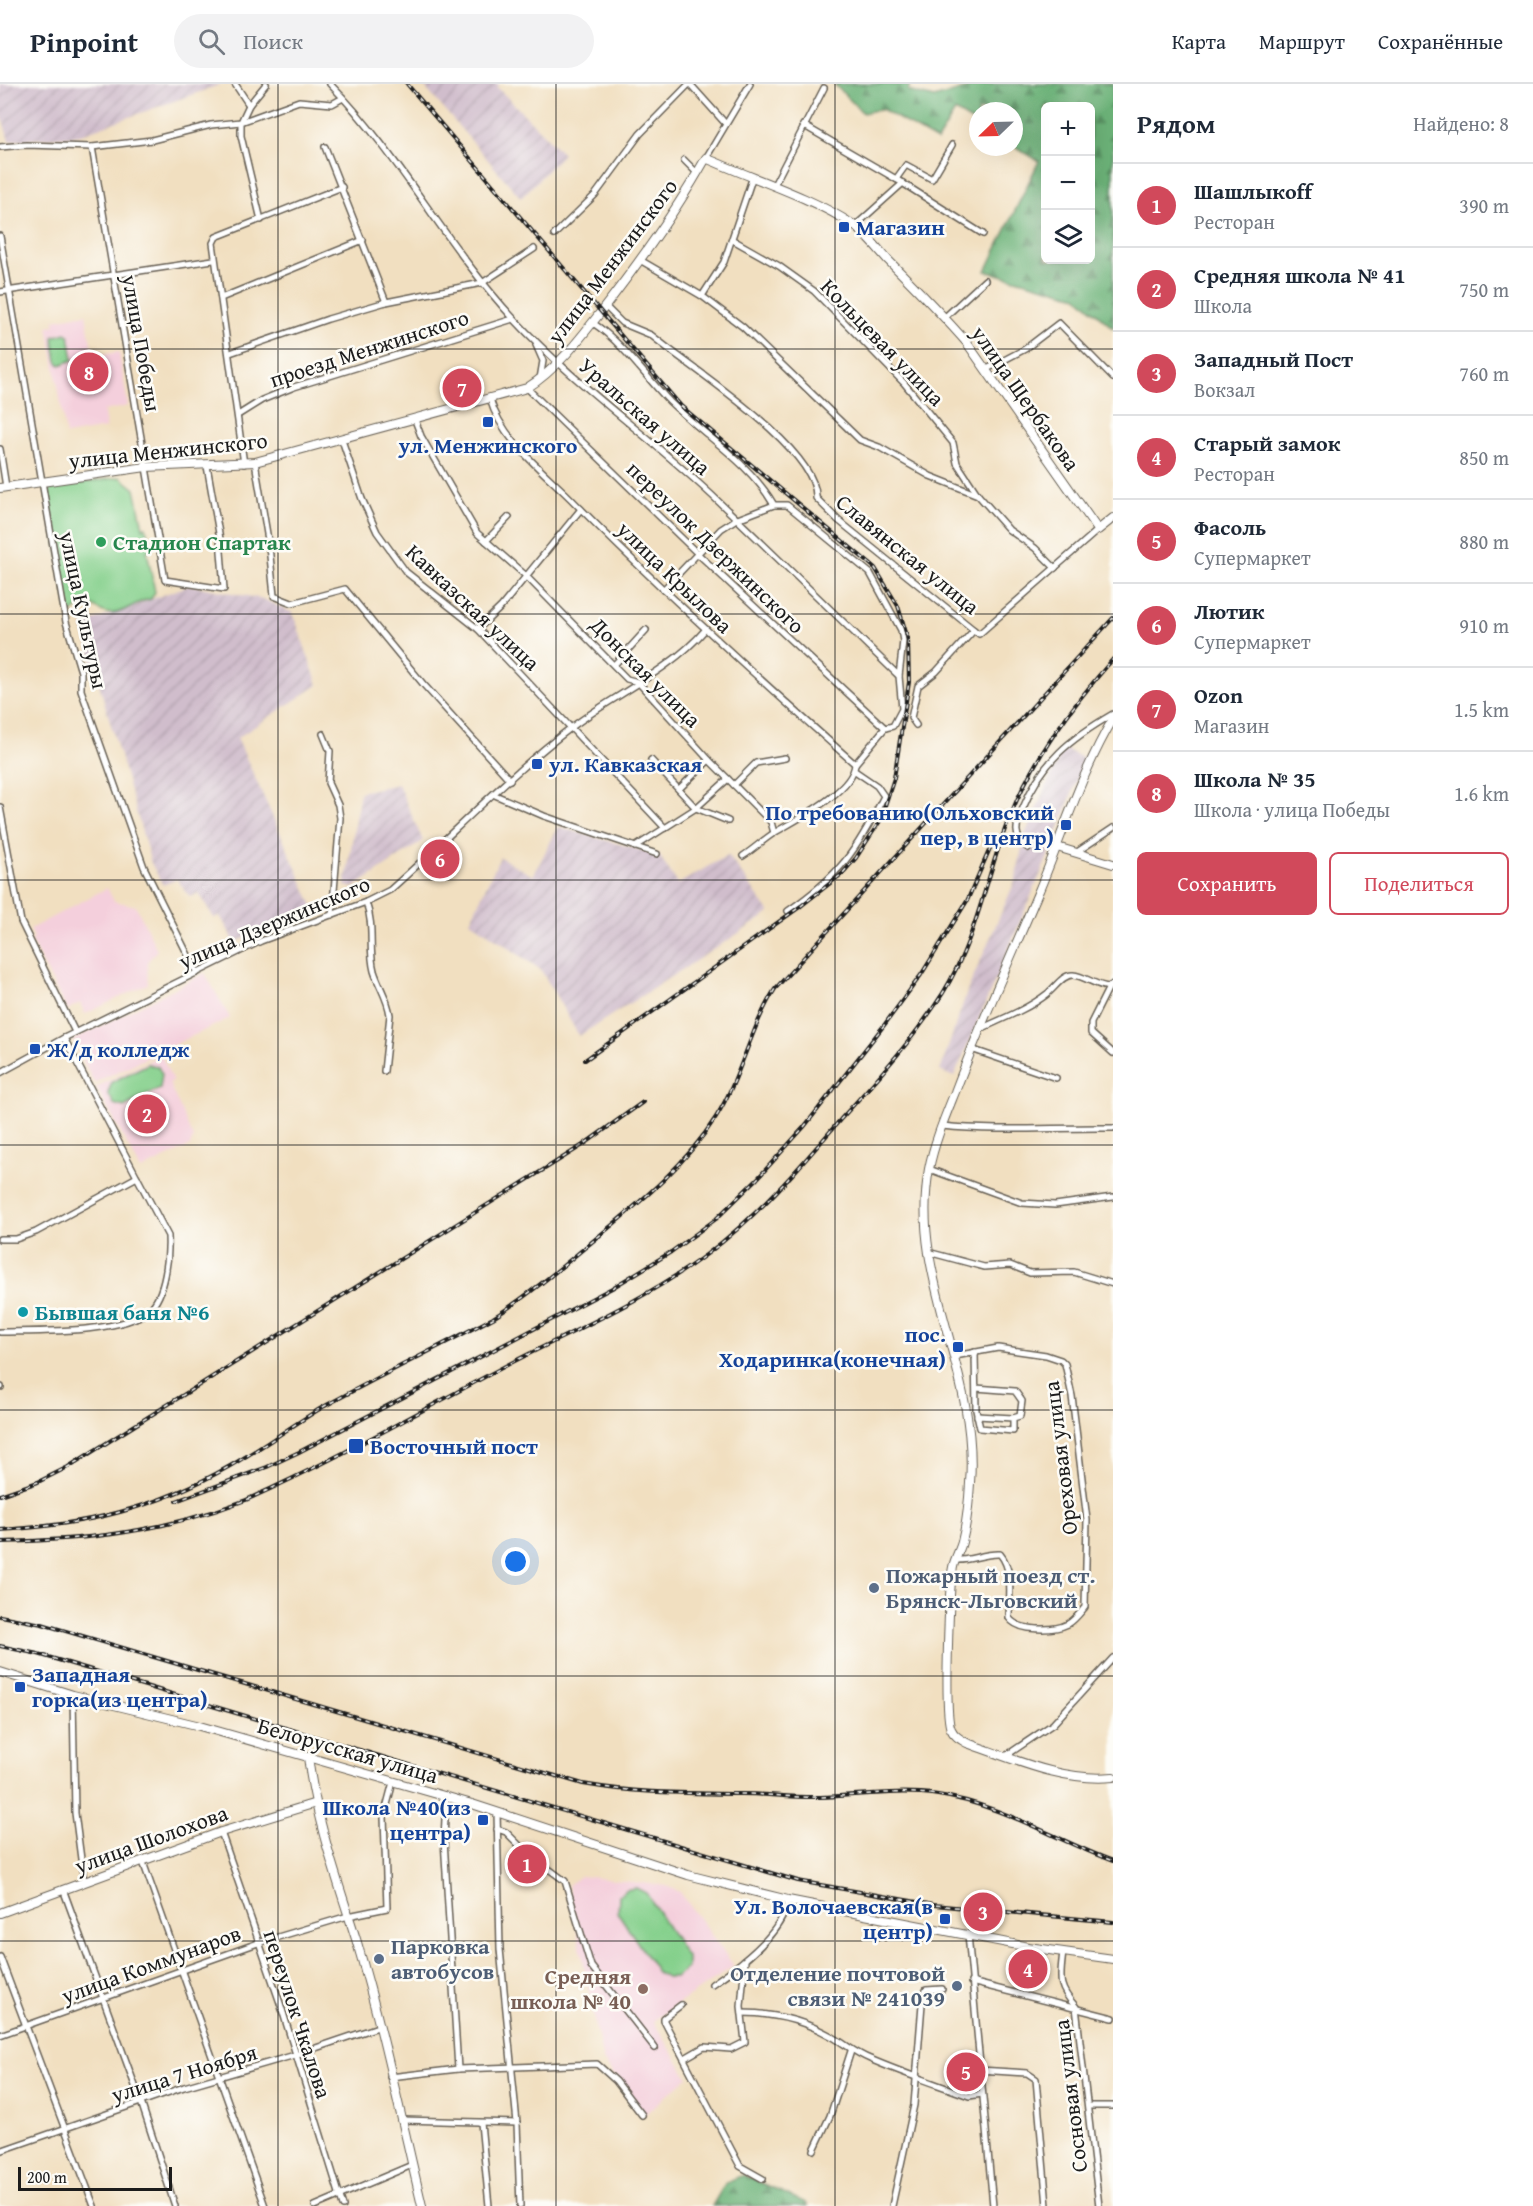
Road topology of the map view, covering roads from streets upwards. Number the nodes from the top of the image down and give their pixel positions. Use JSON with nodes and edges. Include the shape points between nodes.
{"nodes":[{"id":1,"x":235,"y":84,"type":"edge"},
{"id":2,"x":266,"y":84,"type":"edge"},
{"id":3,"x":330,"y":84,"type":"edge"},
{"id":4,"x":690,"y":84,"type":"edge"},
{"id":5,"x":750,"y":84,"type":"edge"},
{"id":6,"x":824,"y":88,"type":"dead end"},
{"id":7,"x":344,"y":98,"type":"junction"},
{"id":8,"x":249,"y":105,"type":"junction"},
{"id":9,"x":241,"y":122,"type":"junction"},
{"id":10,"x":725,"y":123,"type":"junction"},
{"id":11,"x":803,"y":125,"type":"junction"},
{"id":12,"x":951,"y":145,"type":"dead end"},
{"id":13,"x":0,"y":147,"type":"edge"},
{"id":14,"x":92,"y":147,"type":"junction"},
{"id":15,"x":325,"y":147,"type":"dead end"},
{"id":16,"x":706,"y":158,"type":"junction"},
{"id":17,"x":684,"y":160,"type":"dead end"},
{"id":18,"x":697,"y":173,"type":"junction"},
{"id":19,"x":752,"y":179,"type":"junction"},
{"id":20,"x":896,"y":179,"type":"junction"},
{"id":21,"x":903,"y":183,"type":"junction"},
{"id":22,"x":774,"y":185,"type":"junction"},
{"id":23,"x":342,"y":187,"type":"junction"},
{"id":24,"x":261,"y":220,"type":"junction"},
{"id":25,"x":855,"y":226,"type":"junction"},
{"id":26,"x":983,"y":234,"type":"dead end"},
{"id":27,"x":554,"y":235,"type":"dead end"},
{"id":28,"x":0,"y":236,"type":"edge"},
{"id":29,"x":363,"y":240,"type":"junction"},
{"id":30,"x":733,"y":240,"type":"junction"},
{"id":31,"x":534,"y":249,"type":"dead end"},
{"id":32,"x":213,"y":260,"type":"junction"},
{"id":33,"x":640,"y":260,"type":"junction"},
{"id":34,"x":113,"y":275,"type":"junction"},
{"id":35,"x":985,"y":280,"type":"dead end"},
{"id":36,"x":482,"y":283,"type":"junction"},
{"id":37,"x":8,"y":291,"type":"junction"},
{"id":38,"x":0,"y":292,"type":"edge"},
{"id":39,"x":702,"y":296,"type":"junction"},
{"id":40,"x":221,"y":298,"type":"junction"},
{"id":41,"x":386,"y":302,"type":"junction"},
{"id":42,"x":606,"y":307,"type":"junction"},
{"id":43,"x":945,"y":317,"type":"junction"},
{"id":44,"x":513,"y":319,"type":"junction"},
{"id":45,"x":593,"y":323,"type":"junction"},
{"id":46,"x":535,"y":340,"type":"junction"},
{"id":47,"x":230,"y":353,"type":"junction"},
{"id":48,"x":559,"y":362,"type":"junction"},
{"id":49,"x":987,"y":369,"type":"junction"},
{"id":50,"x":1113,"y":378,"type":"edge"},
{"id":51,"x":539,"y":380,"type":"junction"},
{"id":52,"x":527,"y":388,"type":"junction"},
{"id":53,"x":490,"y":399,"type":"junction"},
{"id":54,"x":238,"y":415,"type":"junction"},
{"id":55,"x":415,"y":420,"type":"junction"},
{"id":56,"x":342,"y":440,"type":"junction"},
{"id":57,"x":0,"y":449,"type":"edge"},
{"id":58,"x":255,"y":462,"type":"junction"},
{"id":59,"x":244,"y":464,"type":"junction"},
{"id":60,"x":207,"y":466,"type":"junction"},
{"id":61,"x":146,"y":467,"type":"junction"},
{"id":62,"x":42,"y":482,"type":"junction"},
{"id":63,"x":3,"y":487,"type":"edge"},
{"id":64,"x":978,"y":495,"type":"junction"},
{"id":65,"x":774,"y":505,"type":"junction"},
{"id":66,"x":581,"y":509,"type":"junction"},
{"id":67,"x":509,"y":517,"type":"dead end"},
{"id":68,"x":1113,"y":518,"type":"edge"},
{"id":69,"x":735,"y":520,"type":"junction"},
{"id":70,"x":1098,"y":530,"type":"junction"},
{"id":71,"x":486,"y":541,"type":"junction"},
{"id":72,"x":696,"y":554,"type":"junction"},
{"id":73,"x":1055,"y":568,"type":"junction"},
{"id":74,"x":525,"y":575,"type":"junction"},
{"id":75,"x":663,"y":590,"type":"junction"},
{"id":76,"x":478,"y":629,"type":"junction"},
{"id":77,"x":646,"y":630,"type":"dead end"},
{"id":78,"x":705,"y":630,"type":"junction"},
{"id":79,"x":974,"y":630,"type":"junction"},
{"id":80,"x":614,"y":665,"type":"junction"},
{"id":81,"x":899,"y":676,"type":"junction"},
{"id":82,"x":638,"y":682,"type":"junction"},
{"id":83,"x":1113,"y":714,"type":"edge"},
{"id":84,"x":1113,"y":719,"type":"edge"},
{"id":85,"x":916,"y":725,"type":"dead end"},
{"id":86,"x":571,"y":728,"type":"junction"},
{"id":87,"x":885,"y":729,"type":"junction"},
{"id":88,"x":322,"y":734,"type":"dead end"},
{"id":89,"x":786,"y":758,"type":"dead end"},
{"id":90,"x":651,"y":760,"type":"dead end"},
{"id":91,"x":709,"y":760,"type":"junction"},
{"id":92,"x":855,"y":764,"type":"junction"},
{"id":93,"x":855,"y":771,"type":"junction"},
{"id":94,"x":728,"y":779,"type":"junction"},
{"id":95,"x":510,"y":780,"type":"junction"},
{"id":96,"x":734,"y":785,"type":"junction"},
{"id":97,"x":679,"y":789,"type":"junction"},
{"id":98,"x":495,"y":795,"type":"junction"},
{"id":99,"x":0,"y":807,"type":"edge"},
{"id":100,"x":696,"y":808,"type":"junction"},
{"id":101,"x":728,"y":821,"type":"dead end"},
{"id":102,"x":665,"y":828,"type":"junction"},
{"id":103,"x":1113,"y":828,"type":"edge"},
{"id":104,"x":774,"y":833,"type":"junction"},
{"id":105,"x":635,"y":847,"type":"junction"},
{"id":106,"x":1057,"y":847,"type":"junction"},
{"id":107,"x":1028,"y":848,"type":"dead end"},
{"id":108,"x":1077,"y":852,"type":"junction"},
{"id":109,"x":657,"y":854,"type":"dead end"},
{"id":110,"x":743,"y":856,"type":"dead end"},
{"id":111,"x":1113,"y":864,"type":"edge"},
{"id":112,"x":366,"y":902,"type":"junction"},
{"id":113,"x":788,"y":911,"type":"dead end"},
{"id":114,"x":332,"y":915,"type":"junction"},
{"id":115,"x":197,"y":973,"type":"junction"},
{"id":116,"x":1111,"y":985,"type":"edge"},
{"id":117,"x":980,"y":1029,"type":"junction"},
{"id":118,"x":75,"y":1032,"type":"junction"},
{"id":119,"x":64,"y":1038,"type":"junction"},
{"id":120,"x":971,"y":1049,"type":"junction"},
{"id":121,"x":1113,"y":1053,"type":"edge"},
{"id":122,"x":384,"y":1071,"type":"dead end"},
{"id":123,"x":0,"y":1073,"type":"edge"},
{"id":124,"x":1056,"y":1078,"type":"dead end"},
{"id":125,"x":942,"y":1126,"type":"junction"},
{"id":126,"x":1113,"y":1128,"type":"edge"},
{"id":127,"x":929,"y":1169,"type":"junction"},
{"id":128,"x":137,"y":1177,"type":"junction"},
{"id":129,"x":1113,"y":1197,"type":"edge"},
{"id":130,"x":0,"y":1239,"type":"edge"},
{"id":131,"x":928,"y":1252,"type":"junction"},
{"id":132,"x":1113,"y":1284,"type":"edge"},
{"id":133,"x":0,"y":1332,"type":"edge"},
{"id":134,"x":975,"y":1352,"type":"junction"},
{"id":135,"x":955,"y":1356,"type":"junction"},
{"id":136,"x":976,"y":1388,"type":"junction"},
{"id":137,"x":977,"y":1416,"type":"junction"},
{"id":138,"x":1013,"y":1418,"type":"junction"},
{"id":139,"x":956,"y":1560,"type":"junction"},
{"id":140,"x":1113,"y":1658,"type":"edge"},
{"id":141,"x":0,"y":1672,"type":"edge"},
{"id":142,"x":73,"y":1695,"type":"junction"},
{"id":143,"x":1007,"y":1755,"type":"junction"},
{"id":144,"x":308,"y":1757,"type":"junction"},
{"id":145,"x":1113,"y":1777,"type":"edge"},
{"id":146,"x":393,"y":1782,"type":"junction"},
{"id":147,"x":446,"y":1797,"type":"junction"},
{"id":148,"x":316,"y":1803,"type":"junction"},
{"id":149,"x":497,"y":1812,"type":"junction"},
{"id":150,"x":497,"y":1829,"type":"junction"},
{"id":151,"x":221,"y":1832,"type":"junction"},
{"id":152,"x":143,"y":1862,"type":"junction"},
{"id":153,"x":84,"y":1882,"type":"junction"},
{"id":154,"x":63,"y":1890,"type":"junction"},
{"id":155,"x":788,"y":1900,"type":"junction"},
{"id":156,"x":0,"y":1913,"type":"edge"},
{"id":157,"x":348,"y":1916,"type":"junction"},
{"id":158,"x":968,"y":1934,"type":"junction"},
{"id":159,"x":258,"y":1943,"type":"junction"},
{"id":160,"x":1063,"y":1952,"type":"junction"},
{"id":161,"x":0,"y":1957,"type":"edge"},
{"id":162,"x":1113,"y":1959,"type":"edge"},
{"id":163,"x":745,"y":1961,"type":"junction"},
{"id":164,"x":180,"y":1970,"type":"junction"},
{"id":165,"x":971,"y":1982,"type":"junction"},
{"id":166,"x":712,"y":1984,"type":"dead end"},
{"id":167,"x":942,"y":1989,"type":"dead end"},
{"id":168,"x":101,"y":1999,"type":"junction"},
{"id":169,"x":681,"y":2005,"type":"dead end"},
{"id":170,"x":1076,"y":2007,"type":"junction"},
{"id":171,"x":742,"y":2013,"type":"junction"},
{"id":172,"x":1113,"y":2018,"type":"edge"},
{"id":173,"x":24,"y":2027,"type":"junction"},
{"id":174,"x":378,"y":2027,"type":"junction"},
{"id":175,"x":0,"y":2035,"type":"edge"},
{"id":176,"x":656,"y":2048,"type":"dead end"},
{"id":177,"x":851,"y":2050,"type":"junction"},
{"id":178,"x":295,"y":2055,"type":"junction"},
{"id":179,"x":685,"y":2058,"type":"junction"},
{"id":180,"x":511,"y":2066,"type":"junction"},
{"id":181,"x":458,"y":2069,"type":"junction"},
{"id":182,"x":979,"y":2070,"type":"junction"},
{"id":183,"x":390,"y":2077,"type":"junction"},
{"id":184,"x":918,"y":2077,"type":"junction"},
{"id":185,"x":218,"y":2079,"type":"junction"},
{"id":186,"x":982,"y":2094,"type":"junction"},
{"id":187,"x":141,"y":2102,"type":"junction"},
{"id":188,"x":1089,"y":2106,"type":"junction"},
{"id":189,"x":1113,"y":2106,"type":"edge"},
{"id":190,"x":642,"y":2115,"type":"dead end"},
{"id":191,"x":401,"y":2120,"type":"junction"},
{"id":192,"x":517,"y":2122,"type":"junction"},
{"id":193,"x":481,"y":2123,"type":"junction"},
{"id":194,"x":63,"y":2129,"type":"junction"},
{"id":195,"x":814,"y":2150,"type":"dead end"},
{"id":196,"x":0,"y":2151,"type":"edge"},
{"id":197,"x":412,"y":2165,"type":"junction"},
{"id":198,"x":763,"y":2179,"type":"dead end"},
{"id":199,"x":339,"y":2197,"type":"junction"},
{"id":200,"x":94,"y":2206,"type":"edge"},
{"id":201,"x":175,"y":2206,"type":"edge"},
{"id":202,"x":265,"y":2206,"type":"edge"},
{"id":203,"x":315,"y":2206,"type":"edge"},
{"id":204,"x":343,"y":2206,"type":"edge"},
{"id":205,"x":422,"y":2206,"type":"edge"},
{"id":206,"x":489,"y":2206,"type":"edge"},
{"id":207,"x":520,"y":2206,"type":"edge"},
{"id":208,"x":892,"y":2206,"type":"edge"},
{"id":209,"x":993,"y":2206,"type":"edge"},
{"id":210,"x":1047,"y":2206,"type":"edge"},
{"id":211,"x":1098,"y":2206,"type":"edge"}],
"edges":[{"from":1,"to":8,"type":"street"},
{"from":2,"to":8,"type":"street"},
{"from":3,"to":7,"type":"street","name":"Уральская улица"},
{"from":4,"to":10,"type":"street"},
{"from":4,"to":27,"type":"street","via":[[640,134],[595,195]]},
{"from":5,"to":10,"type":"street","name":"улица Менжинского"},
{"from":6,"to":11,"type":"street"},
{"from":7,"to":9,"type":"street","via":[[332,104],[299,101]]},
{"from":7,"to":36,"type":"street","name":"Уральская улица","via":[[386,149]]},
{"from":8,"to":9,"type":"street"},
{"from":9,"to":14,"type":"street","via":[[211,125],[152,140]]},
{"from":9,"to":24,"type":"street"},
{"from":10,"to":16,"type":"street","name":"улица Менжинского"},
{"from":11,"to":20,"type":"street"},
{"from":11,"to":22,"type":"street"},
{"from":12,"to":20,"type":"street","via":[[932,179],[906,165]]},
{"from":13,"to":14,"type":"street"},
{"from":14,"to":34,"type":"street","name":"улица Победы"},
{"from":15,"to":23,"type":"street"},
{"from":16,"to":18,"type":"street","name":"улица Менжинского"},
{"from":16,"to":19,"type":"street","name":"улица Щербакова"},
{"from":17,"to":18,"type":"street"},
{"from":18,"to":33,"type":"street","name":"улица Менжинского"},
{"from":19,"to":22,"type":"street","name":"улица Щербакова"},
{"from":19,"to":30,"type":"street"},
{"from":20,"to":21,"type":"street"},
{"from":21,"to":25,"type":"street"},
{"from":21,"to":26,"type":"street"},
{"from":22,"to":25,"type":"street","name":"улица Щербакова"},
{"from":23,"to":24,"type":"street"},
{"from":23,"to":29,"type":"street"},
{"from":24,"to":32,"type":"street","via":[[216,237]]},
{"from":25,"to":43,"type":"street","name":"улица Щербакова"},
{"from":28,"to":37,"type":"street","name":"улица Культуры"},
{"from":29,"to":40,"type":"street"},
{"from":29,"to":41,"type":"street"},
{"from":30,"to":39,"type":"street"},
{"from":30,"to":64,"type":"street","name":"Кольцевая улица","via":[[814,291],[903,383],[953,443],[957,463]]},
{"from":31,"to":36,"type":"street"},
{"from":32,"to":34,"type":"street"},
{"from":32,"to":40,"type":"street"},
{"from":33,"to":39,"type":"street","name":"Кольцевая улица"},
{"from":33,"to":42,"type":"street","name":"улица Менжинского"},
{"from":34,"to":37,"type":"street"},
{"from":34,"to":61,"type":"street","name":"улица Победы"},
{"from":35,"to":43,"type":"street","name":"улица Щербакова"},
{"from":36,"to":41,"type":"street"},
{"from":36,"to":44,"type":"street","name":"Уральская улица"},
{"from":37,"to":38,"type":"street"},
{"from":37,"to":62,"type":"street","name":"улица Культуры"},
{"from":39,"to":64,"type":"street","name":"Кольцевая улица","via":[[776,357],[860,440],[930,476]]},
{"from":40,"to":47,"type":"street"},
{"from":41,"to":47,"type":"street"},
{"from":42,"to":45,"type":"street","name":"улица Менжинского"},
{"from":42,"to":79,"type":"street","name":"Славянская улица","via":[[622,323],[651,335],[781,438],[805,467],[816,487],[816,498],[838,520]]},
{"from":43,"to":49,"type":"street","name":"улица Щербакова"},
{"from":44,"to":46,"type":"street","name":"Уральская улица"},
{"from":44,"to":54,"type":"street","name":"проезд Менжинского","via":[[294,387],[262,399]]},
{"from":45,"to":48,"type":"street","name":"улица Менжинского"},
{"from":45,"to":65,"type":"street","via":[[609,334],[672,403],[750,472]]},
{"from":46,"to":48,"type":"street","name":"Уральская улица"},
{"from":46,"to":51,"type":"street","via":[[543,361]]},
{"from":47,"to":54,"type":"street"},
{"from":48,"to":51,"type":"street","name":"улица Менжинского"},
{"from":48,"to":69,"type":"street","name":"Уральская улица","via":[[721,503]]},
{"from":49,"to":50,"type":"street","via":[[1025,349],[1059,323]]},
{"from":49,"to":70,"type":"street","name":"улица Щербакова"},
{"from":51,"to":52,"type":"street","name":"улица Менжинского"},
{"from":52,"to":53,"type":"street","name":"улица Менжинского"},
{"from":52,"to":72,"type":"street","name":"переулок Дзержинского"},
{"from":53,"to":55,"type":"street","name":"улица Менжинского"},
{"from":53,"to":66,"type":"street","name":"улица Крылова","via":[[498,424]]},
{"from":54,"to":59,"type":"street"},
{"from":55,"to":56,"type":"street","name":"улица Менжинского"},
{"from":55,"to":71,"type":"street","name":"Донская улица","via":[[477,533]]},
{"from":56,"to":58,"type":"street","name":"улица Менжинского"},
{"from":56,"to":76,"type":"street","name":"Кавказская улица","via":[[362,499],[393,555],[406,572]]},
{"from":57,"to":63,"type":"street"},
{"from":58,"to":59,"type":"street","name":"улица Менжинского"},
{"from":58,"to":95,"type":"street","via":[[270,546],[274,596],[292,603],[345,589]]},
{"from":59,"to":60,"type":"street","name":"улица Менжинского"},
{"from":60,"to":61,"type":"street","name":"улица Менжинского"},
{"from":60,"to":61,"type":"street","name":"улица Победы","via":[[224,589],[165,580]]},
{"from":61,"to":62,"type":"street","name":"улица Менжинского"},
{"from":62,"to":63,"type":"street","name":"улица Менжинского"},
{"from":62,"to":115,"type":"street","name":"улица Культуры","via":[[66,622],[81,672],[81,690],[144,867]]},
{"from":64,"to":73,"type":"street","name":"Кольцевая улица","via":[[1009,530]]},
{"from":65,"to":69,"type":"street"},
{"from":65,"to":81,"type":"street","name":"Славянская улица","via":[[787,505],[870,573],[901,630]]},
{"from":66,"to":74,"type":"street"},
{"from":66,"to":75,"type":"street","name":"улица Крылова"},
{"from":67,"to":71,"type":"street"},
{"from":68,"to":70,"type":"street"},
{"from":69,"to":72,"type":"street"},
{"from":69,"to":81,"type":"street","name":"Уральская улица"},
{"from":70,"to":73,"type":"street"},
{"from":71,"to":74,"type":"street","name":"Донская улица"},
{"from":72,"to":75,"type":"street"},
{"from":72,"to":87,"type":"street","name":"переулок Дзержинского"},
{"from":73,"to":79,"type":"street","name":"Славянская улица","via":[[984,632]]},
{"from":74,"to":76,"type":"street"},
{"from":74,"to":80,"type":"street","name":"Донская улица"},
{"from":75,"to":78,"type":"street","name":"улица Крылова"},
{"from":76,"to":86,"type":"street","name":"Кавказская улица"},
{"from":77,"to":80,"type":"street"},
{"from":78,"to":82,"type":"street","name":"улица Дзержинского","via":[[691,647]]},
{"from":78,"to":92,"type":"street","name":"улица Крылова"},
{"from":79,"to":85,"type":"street","via":[[918,686],[911,718]]},
{"from":80,"to":82,"type":"street","name":"Донская улица","via":[[627,679]]},
{"from":81,"to":87,"type":"street","via":[[902,709],[893,726]]},
{"from":82,"to":86,"type":"street","name":"улица Дзержинского"},
{"from":82,"to":91,"type":"street","name":"Донская улица"},
{"from":83,"to":107,"type":"street","via":[[1066,744],[1039,773],[1015,832]]},
{"from":84,"to":106,"type":"street","via":[[1080,785]]},
{"from":86,"to":95,"type":"street","name":"улица Дзержинского"},
{"from":86,"to":102,"type":"street","name":"Кавказская улица"},
{"from":87,"to":92,"type":"street"},
{"from":88,"to":114,"type":"street","via":[[330,751],[328,783],[340,818]]},
{"from":89,"to":96,"type":"street","via":[[756,763]]},
{"from":90,"to":97,"type":"street"},
{"from":91,"to":94,"type":"street","name":"Донская улица"},
{"from":91,"to":97,"type":"street"},
{"from":92,"to":93,"type":"street"},
{"from":93,"to":104,"type":"street","via":[[830,798]]},
{"from":93,"to":113,"type":"street","via":[[877,786],[884,796],[864,837],[832,878]]},
{"from":94,"to":96,"type":"street","name":"Донская улица"},
{"from":94,"to":100,"type":"street"},
{"from":95,"to":98,"type":"street","name":"улица Дзержинского"},
{"from":96,"to":104,"type":"street","name":"Донская улица","via":[[771,822]]},
{"from":97,"to":100,"type":"street"},
{"from":98,"to":105,"type":"street"},
{"from":98,"to":112,"type":"street","name":"улица Дзержинского","via":[[390,890]]},
{"from":99,"to":118,"type":"street","via":[[21,922]]},
{"from":100,"to":101,"type":"street"},
{"from":100,"to":102,"type":"street"},
{"from":102,"to":105,"type":"street"},
{"from":103,"to":108,"type":"street"},
{"from":104,"to":110,"type":"street"},
{"from":105,"to":109,"type":"street"},
{"from":106,"to":108,"type":"street"},
{"from":106,"to":117,"type":"street"},
{"from":108,"to":111,"type":"street"},
{"from":112,"to":114,"type":"street","name":"улица Дзержинского"},
{"from":112,"to":122,"type":"street","via":[[372,922],[374,973],[390,1015]]},
{"from":114,"to":115,"type":"street","name":"улица Дзержинского","via":[[261,941]]},
{"from":115,"to":118,"type":"street","name":"улица Дзержинского"},
{"from":116,"to":117,"type":"street","via":[[1066,976],[1046,995]]},
{"from":116,"to":121,"type":"street","via":[[1090,1023],[1091,1033]]},
{"from":117,"to":120,"type":"street"},
{"from":118,"to":119,"type":"street","name":"улица Дзержинского"},
{"from":119,"to":123,"type":"street","name":"улица Дзержинского"},
{"from":119,"to":128,"type":"street"},
{"from":120,"to":124,"type":"street"},
{"from":120,"to":125,"type":"street"},
{"from":125,"to":126,"type":"street","via":[[986,1131]]},
{"from":125,"to":127,"type":"street"},
{"from":127,"to":129,"type":"street","via":[[1031,1205]]},
{"from":127,"to":131,"type":"street","via":[[924,1210]]},
{"from":128,"to":130,"type":"street","via":[[36,1232],[16,1239]]},
{"from":128,"to":133,"type":"street","via":[[168,1236],[164,1277],[156,1301],[140,1316],[96,1328]]},
{"from":131,"to":132,"type":"street","via":[[984,1268],[1010,1265],[1030,1273],[1074,1272]]},
{"from":131,"to":135,"type":"street"},
{"from":134,"to":135,"type":"street","name":"Ореховая улица"},
{"from":134,"to":136,"type":"street"},
{"from":134,"to":139,"type":"street","name":"Ореховая улица","via":[[998,1348],[1046,1355],[1065,1364],[1087,1520],[1085,1607],[1062,1626],[1020,1627],[1009,1618],[1010,1579],[1000,1554]]},
{"from":135,"to":139,"type":"street","via":[[972,1442],[966,1525]]},
{"from":136,"to":137,"type":"street"},
{"from":136,"to":138,"type":"street","via":[[1015,1391],[1022,1401],[1020,1416]]},
{"from":137,"to":138,"type":"street"},
{"from":137,"to":138,"type":"street","via":[[980,1428],[1012,1431]]},
{"from":139,"to":143,"type":"street","via":[[950,1591],[950,1727],[956,1737],[967,1743]]},
{"from":140,"to":143,"type":"street","via":[[1053,1724]]},
{"from":141,"to":142,"type":"street","name":"Белорусская улица"},
{"from":142,"to":144,"type":"street","name":"Белорусская улица"},
{"from":142,"to":153,"type":"street","via":[[75,1813]]},
{"from":143,"to":145,"type":"street","via":[[1057,1773]]},
{"from":144,"to":146,"type":"street","name":"Белорусская улица"},
{"from":144,"to":148,"type":"street"},
{"from":146,"to":147,"type":"street","name":"Белорусская улица"},
{"from":146,"to":157,"type":"street","name":"улица Коммунаров","via":[[384,1816],[389,1907]]},
{"from":147,"to":149,"type":"street","name":"Белорусская улица"},
{"from":147,"to":181,"type":"street","via":[[444,1840]]},
{"from":148,"to":151,"type":"street","name":"улица Шолохова"},
{"from":148,"to":157,"type":"street"},
{"from":149,"to":150,"type":"street"},
{"from":149,"to":155,"type":"street","name":"Белорусская улица","via":[[688,1875]]},
{"from":150,"to":176,"type":"street","via":[[506,1832],[565,1881],[591,1966]]},
{"from":150,"to":180,"type":"street","via":[[500,1949]]},
{"from":151,"to":152,"type":"street","name":"улица Шолохова"},
{"from":151,"to":159,"type":"street","name":"переулок Чкалова"},
{"from":152,"to":153,"type":"street","name":"улица Шолохова"},
{"from":152,"to":164,"type":"street"},
{"from":153,"to":154,"type":"street","name":"улица Шолохова"},
{"from":154,"to":156,"type":"street","name":"улица Шолохова"},
{"from":154,"to":168,"type":"street"},
{"from":155,"to":158,"type":"street","name":"Белорусская улица"},
{"from":155,"to":163,"type":"street","via":[[786,1912]]},
{"from":157,"to":159,"type":"street","name":"улица Коммунаров"},
{"from":157,"to":174,"type":"street"},
{"from":158,"to":160,"type":"street","name":"Белорусская улица"},
{"from":158,"to":165,"type":"street"},
{"from":159,"to":164,"type":"street","name":"улица Коммунаров"},
{"from":159,"to":178,"type":"street","name":"переулок Чкалова"},
{"from":160,"to":162,"type":"street","name":"Белорусская улица"},
{"from":160,"to":170,"type":"street","name":"Сосновая улица","via":[[1060,1982]]},
{"from":161,"to":173,"type":"street"},
{"from":163,"to":166,"type":"street"},
{"from":163,"to":171,"type":"street"},
{"from":164,"to":168,"type":"street","name":"улица Коммунаров"},
{"from":164,"to":185,"type":"street"},
{"from":165,"to":170,"type":"street"},
{"from":165,"to":182,"type":"street"},
{"from":167,"to":184,"type":"street","via":[[926,1990],[924,1997]]},
{"from":168,"to":173,"type":"street","name":"улица Коммунаров"},
{"from":168,"to":187,"type":"street"},
{"from":169,"to":179,"type":"street","via":[[664,2019]]},
{"from":170,"to":172,"type":"street"},
{"from":170,"to":188,"type":"street","name":"Сосновая улица"},
{"from":171,"to":177,"type":"street","via":[[766,2013],[794,2020],[831,2036]]},
{"from":171,"to":179,"type":"street","via":[[746,2038],[742,2045],[731,2049],[704,2048]]},
{"from":173,"to":175,"type":"street","name":"улица Коммунаров"},
{"from":173,"to":194,"type":"street"},
{"from":174,"to":178,"type":"street","name":"улица 7 Ноября"},
{"from":174,"to":183,"type":"street"},
{"from":177,"to":184,"type":"street"},
{"from":177,"to":195,"type":"street","via":[[830,2116]]},
{"from":178,"to":185,"type":"street","name":"улица 7 Ноября"},
{"from":178,"to":199,"type":"street","name":"переулок Чкалова"},
{"from":179,"to":198,"type":"street","via":[[740,2166]]},
{"from":180,"to":181,"type":"street"},
{"from":180,"to":190,"type":"street","via":[[599,2065]]},
{"from":180,"to":192,"type":"street"},
{"from":181,"to":183,"type":"street"},
{"from":182,"to":186,"type":"street"},
{"from":182,"to":210,"type":"street","via":[[1027,2073],[1036,2079]]},
{"from":183,"to":191,"type":"street"},
{"from":184,"to":186,"type":"street","via":[[969,2096]]},
{"from":184,"to":208,"type":"street"},
{"from":185,"to":187,"type":"street","name":"улица 7 Ноября"},
{"from":185,"to":202,"type":"street"},
{"from":186,"to":209,"type":"street"},
{"from":187,"to":194,"type":"street","name":"улица 7 Ноября"},
{"from":187,"to":201,"type":"street"},
{"from":188,"to":189,"type":"street"},
{"from":188,"to":211,"type":"street","name":"Сосновая улица"},
{"from":191,"to":193,"type":"street"},
{"from":191,"to":197,"type":"street"},
{"from":192,"to":193,"type":"street"},
{"from":192,"to":207,"type":"street"},
{"from":193,"to":206,"type":"street"},
{"from":194,"to":196,"type":"street","name":"улица 7 Ноября"},
{"from":194,"to":200,"type":"street"},
{"from":197,"to":199,"type":"street"},
{"from":197,"to":205,"type":"street"},
{"from":199,"to":203,"type":"street"},
{"from":199,"to":204,"type":"street","name":"переулок Чкалова"}]}
